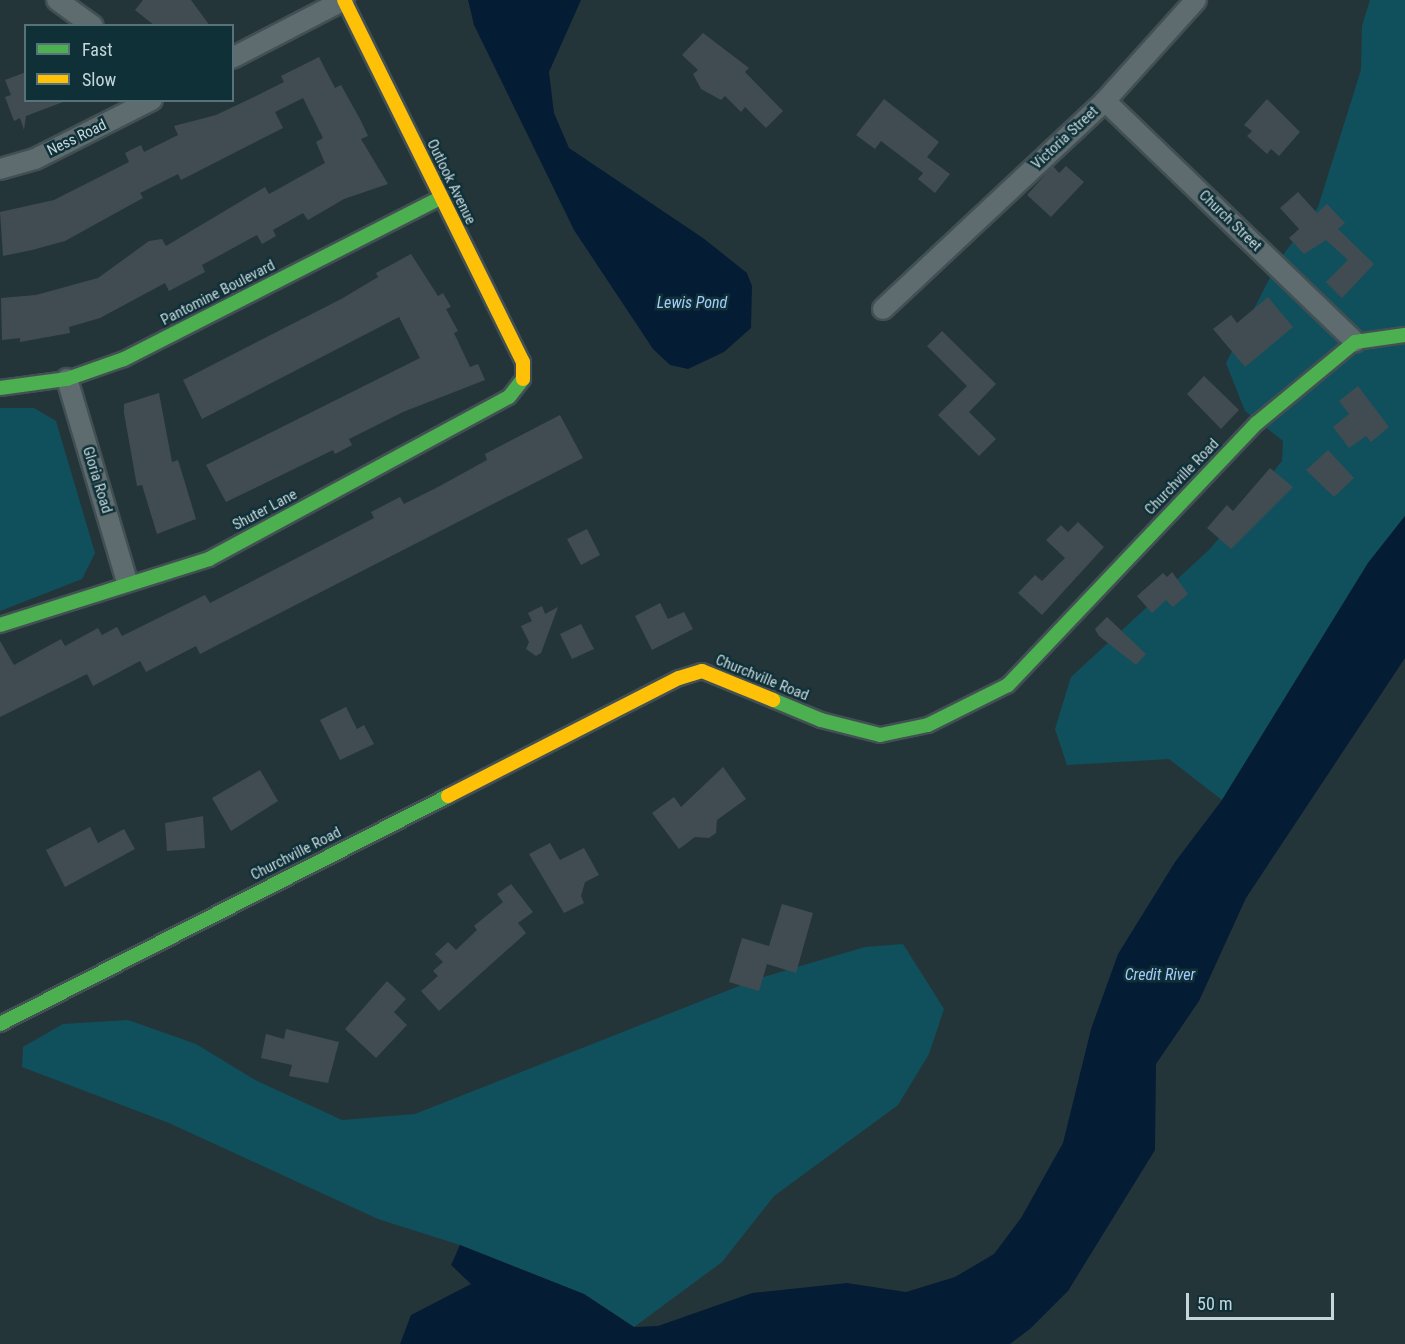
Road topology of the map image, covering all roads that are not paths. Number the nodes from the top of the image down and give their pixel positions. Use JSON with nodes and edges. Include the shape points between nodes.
{"nodes":[{"id":1,"x":57,"y":0,"type":"edge"},
{"id":2,"x":344,"y":0,"type":"edge"},
{"id":3,"x":1196,"y":0,"type":"edge"},
{"id":4,"x":90,"y":24,"type":"edge"},
{"id":5,"x":234,"y":57,"type":"edge"},
{"id":6,"x":1106,"y":101,"type":"junction"},
{"id":7,"x":147,"y":102,"type":"edge"},
{"id":8,"x":0,"y":169,"type":"edge"},
{"id":9,"x":440,"y":198,"type":"junction"},
{"id":10,"x":883,"y":309,"type":"dead end"},
{"id":11,"x":1405,"y":335,"type":"edge"},
{"id":12,"x":1355,"y":342,"type":"junction"},
{"id":13,"x":67,"y":378,"type":"junction"},
{"id":14,"x":523,"y":379,"type":"joint"},
{"id":15,"x":0,"y":388,"type":"edge"},
{"id":16,"x":127,"y":581,"type":"junction"},
{"id":17,"x":0,"y":625,"type":"edge"},
{"id":18,"x":0,"y":1024,"type":"edge"}],
"edges":[{"from":1,"to":4,"type":"street"},
{"from":2,"to":5,"type":"street"},
{"from":2,"to":9,"type":"street","name":"Outlook Avenue"},
{"from":3,"to":6,"type":"street","name":"Victoria Street"},
{"from":6,"to":10,"type":"street","name":"Victoria Street"},
{"from":6,"to":12,"type":"street","name":"Church Street"},
{"from":7,"to":8,"type":"street","name":"Ness Road","via":[[35,159]]},
{"from":9,"to":13,"type":"street","name":"Pantomine Boulevard","via":[[124,359]]},
{"from":9,"to":14,"type":"street","name":"Outlook Avenue","via":[[523,362]]},
{"from":11,"to":12,"type":"street"},
{"from":12,"to":18,"type":"street","name":"Churchville Road","via":[[1257,423],[1008,685],[928,725],[880,735],[821,720],[702,671],[679,678]]},
{"from":13,"to":15,"type":"street","name":"Pantomine Boulevard"},
{"from":13,"to":16,"type":"street","name":"Gloria Road"},
{"from":14,"to":16,"type":"street","name":"Shuter Lane","via":[[509,397],[209,559]]},
{"from":16,"to":17,"type":"street","name":"Shuter Lane"}]}
